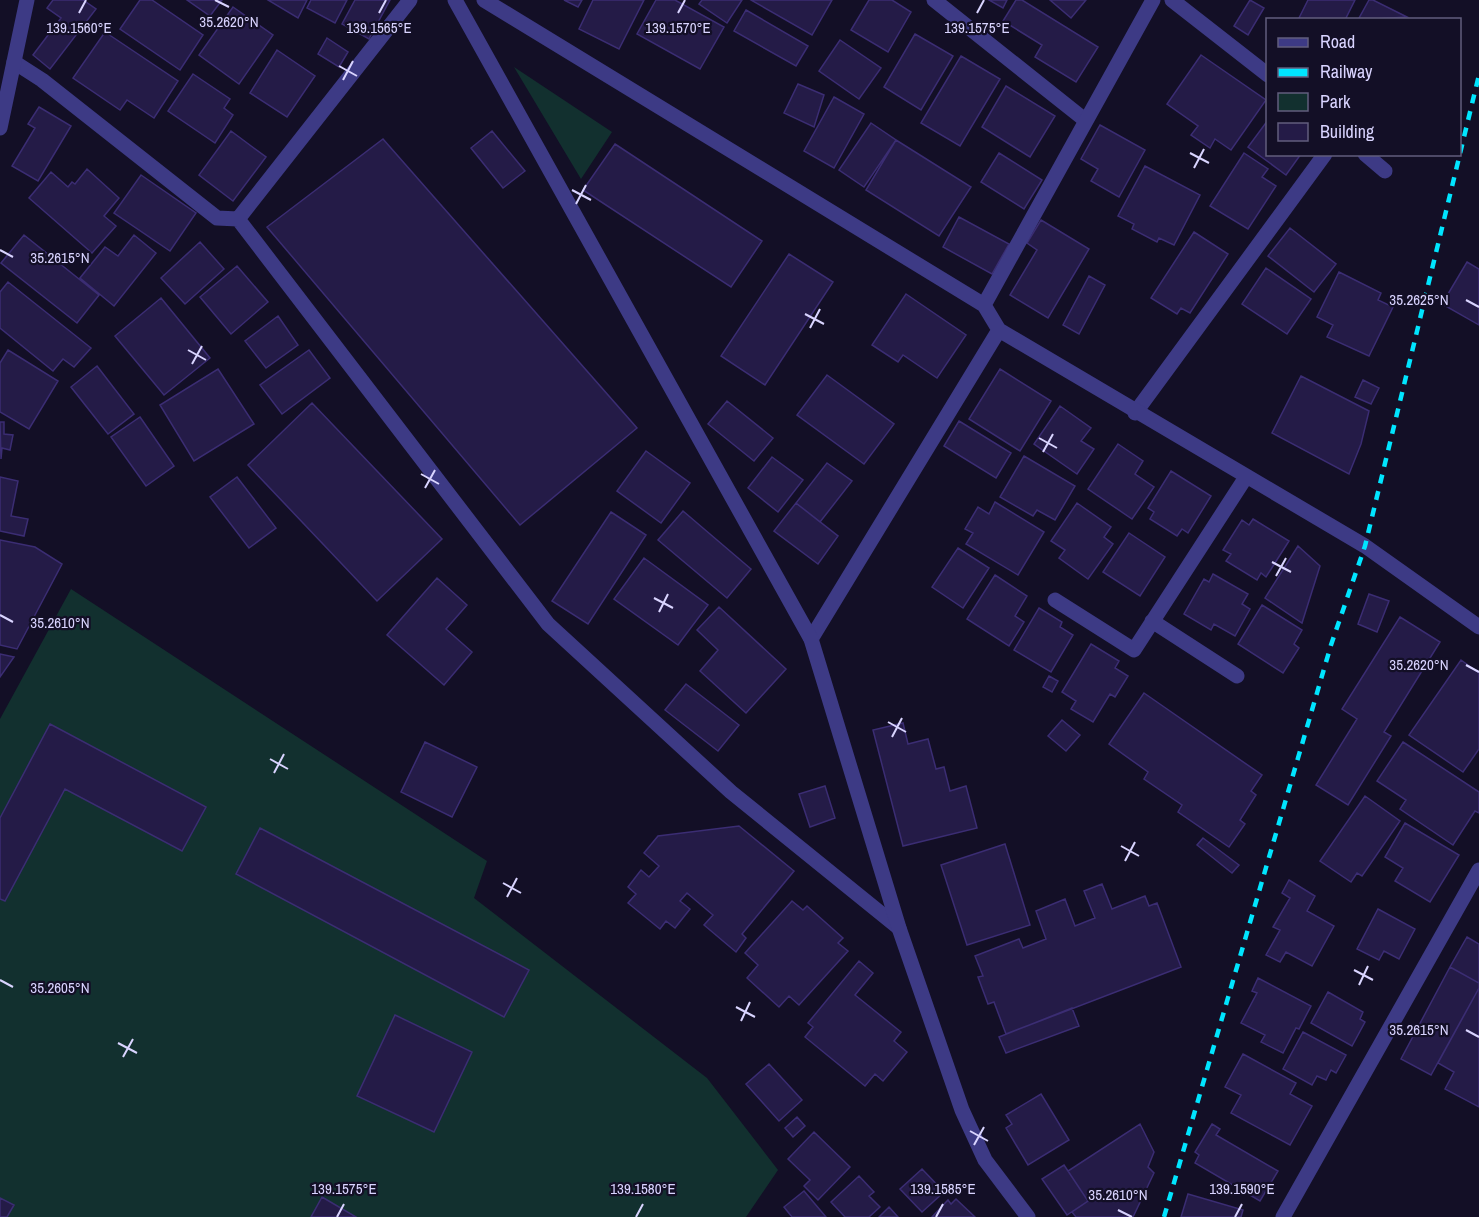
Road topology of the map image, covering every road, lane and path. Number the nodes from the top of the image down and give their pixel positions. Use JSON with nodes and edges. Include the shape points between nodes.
{"nodes":[{"id":1,"x":27,"y":0,"type":"edge"},
{"id":2,"x":410,"y":0,"type":"edge"},
{"id":3,"x":455,"y":0,"type":"edge"},
{"id":4,"x":484,"y":0,"type":"edge"},
{"id":5,"x":934,"y":0,"type":"edge"},
{"id":6,"x":1172,"y":0,"type":"edge"},
{"id":7,"x":1150,"y":1,"type":"edge"},
{"id":8,"x":14,"y":62,"type":"junction"},
{"id":9,"x":1266,"y":73,"type":"edge"},
{"id":10,"x":1085,"y":120,"type":"junction"},
{"id":11,"x":0,"y":128,"type":"edge"},
{"id":12,"x":1324,"y":156,"type":"edge"},
{"id":13,"x":1367,"y":156,"type":"edge"},
{"id":14,"x":1384,"y":171,"type":"dead end"},
{"id":15,"x":238,"y":219,"type":"junction"},
{"id":16,"x":984,"y":305,"type":"junction"},
{"id":17,"x":999,"y":330,"type":"junction"},
{"id":18,"x":1135,"y":413,"type":"junction"},
{"id":19,"x":1246,"y":477,"type":"junction"},
{"id":20,"x":1055,"y":600,"type":"dead end"},
{"id":21,"x":1152,"y":621,"type":"junction"},
{"id":22,"x":1479,"y":627,"type":"edge"},
{"id":23,"x":811,"y":639,"type":"junction"},
{"id":24,"x":1237,"y":676,"type":"dead end"},
{"id":25,"x":1479,"y":870,"type":"edge"},
{"id":26,"x":899,"y":927,"type":"junction"},
{"id":27,"x":1028,"y":1217,"type":"edge"},
{"id":28,"x":1283,"y":1217,"type":"edge"}],
"edges":[{"from":1,"to":8,"type":"street"},
{"from":2,"to":15,"type":"street"},
{"from":3,"to":23,"type":"street"},
{"from":4,"to":16,"type":"street"},
{"from":5,"to":10,"type":"street"},
{"from":6,"to":9,"type":"street"},
{"from":7,"to":10,"type":"street"},
{"from":8,"to":11,"type":"street"},
{"from":8,"to":15,"type":"street","via":[[217,218]]},
{"from":10,"to":16,"type":"street"},
{"from":12,"to":18,"type":"street"},
{"from":13,"to":14,"type":"street"},
{"from":15,"to":26,"type":"street","via":[[548,624],[731,792]]},
{"from":16,"to":17,"type":"street"},
{"from":17,"to":18,"type":"street"},
{"from":17,"to":23,"type":"street"},
{"from":18,"to":19,"type":"street"},
{"from":19,"to":21,"type":"street"},
{"from":19,"to":22,"type":"street","via":[[1365,546]]},
{"from":20,"to":21,"type":"street","via":[[1134,650]]},
{"from":21,"to":24,"type":"street"},
{"from":23,"to":26,"type":"street"},
{"from":25,"to":28,"type":"street"},
{"from":26,"to":27,"type":"street","via":[[962,1110],[985,1160]]}]}
